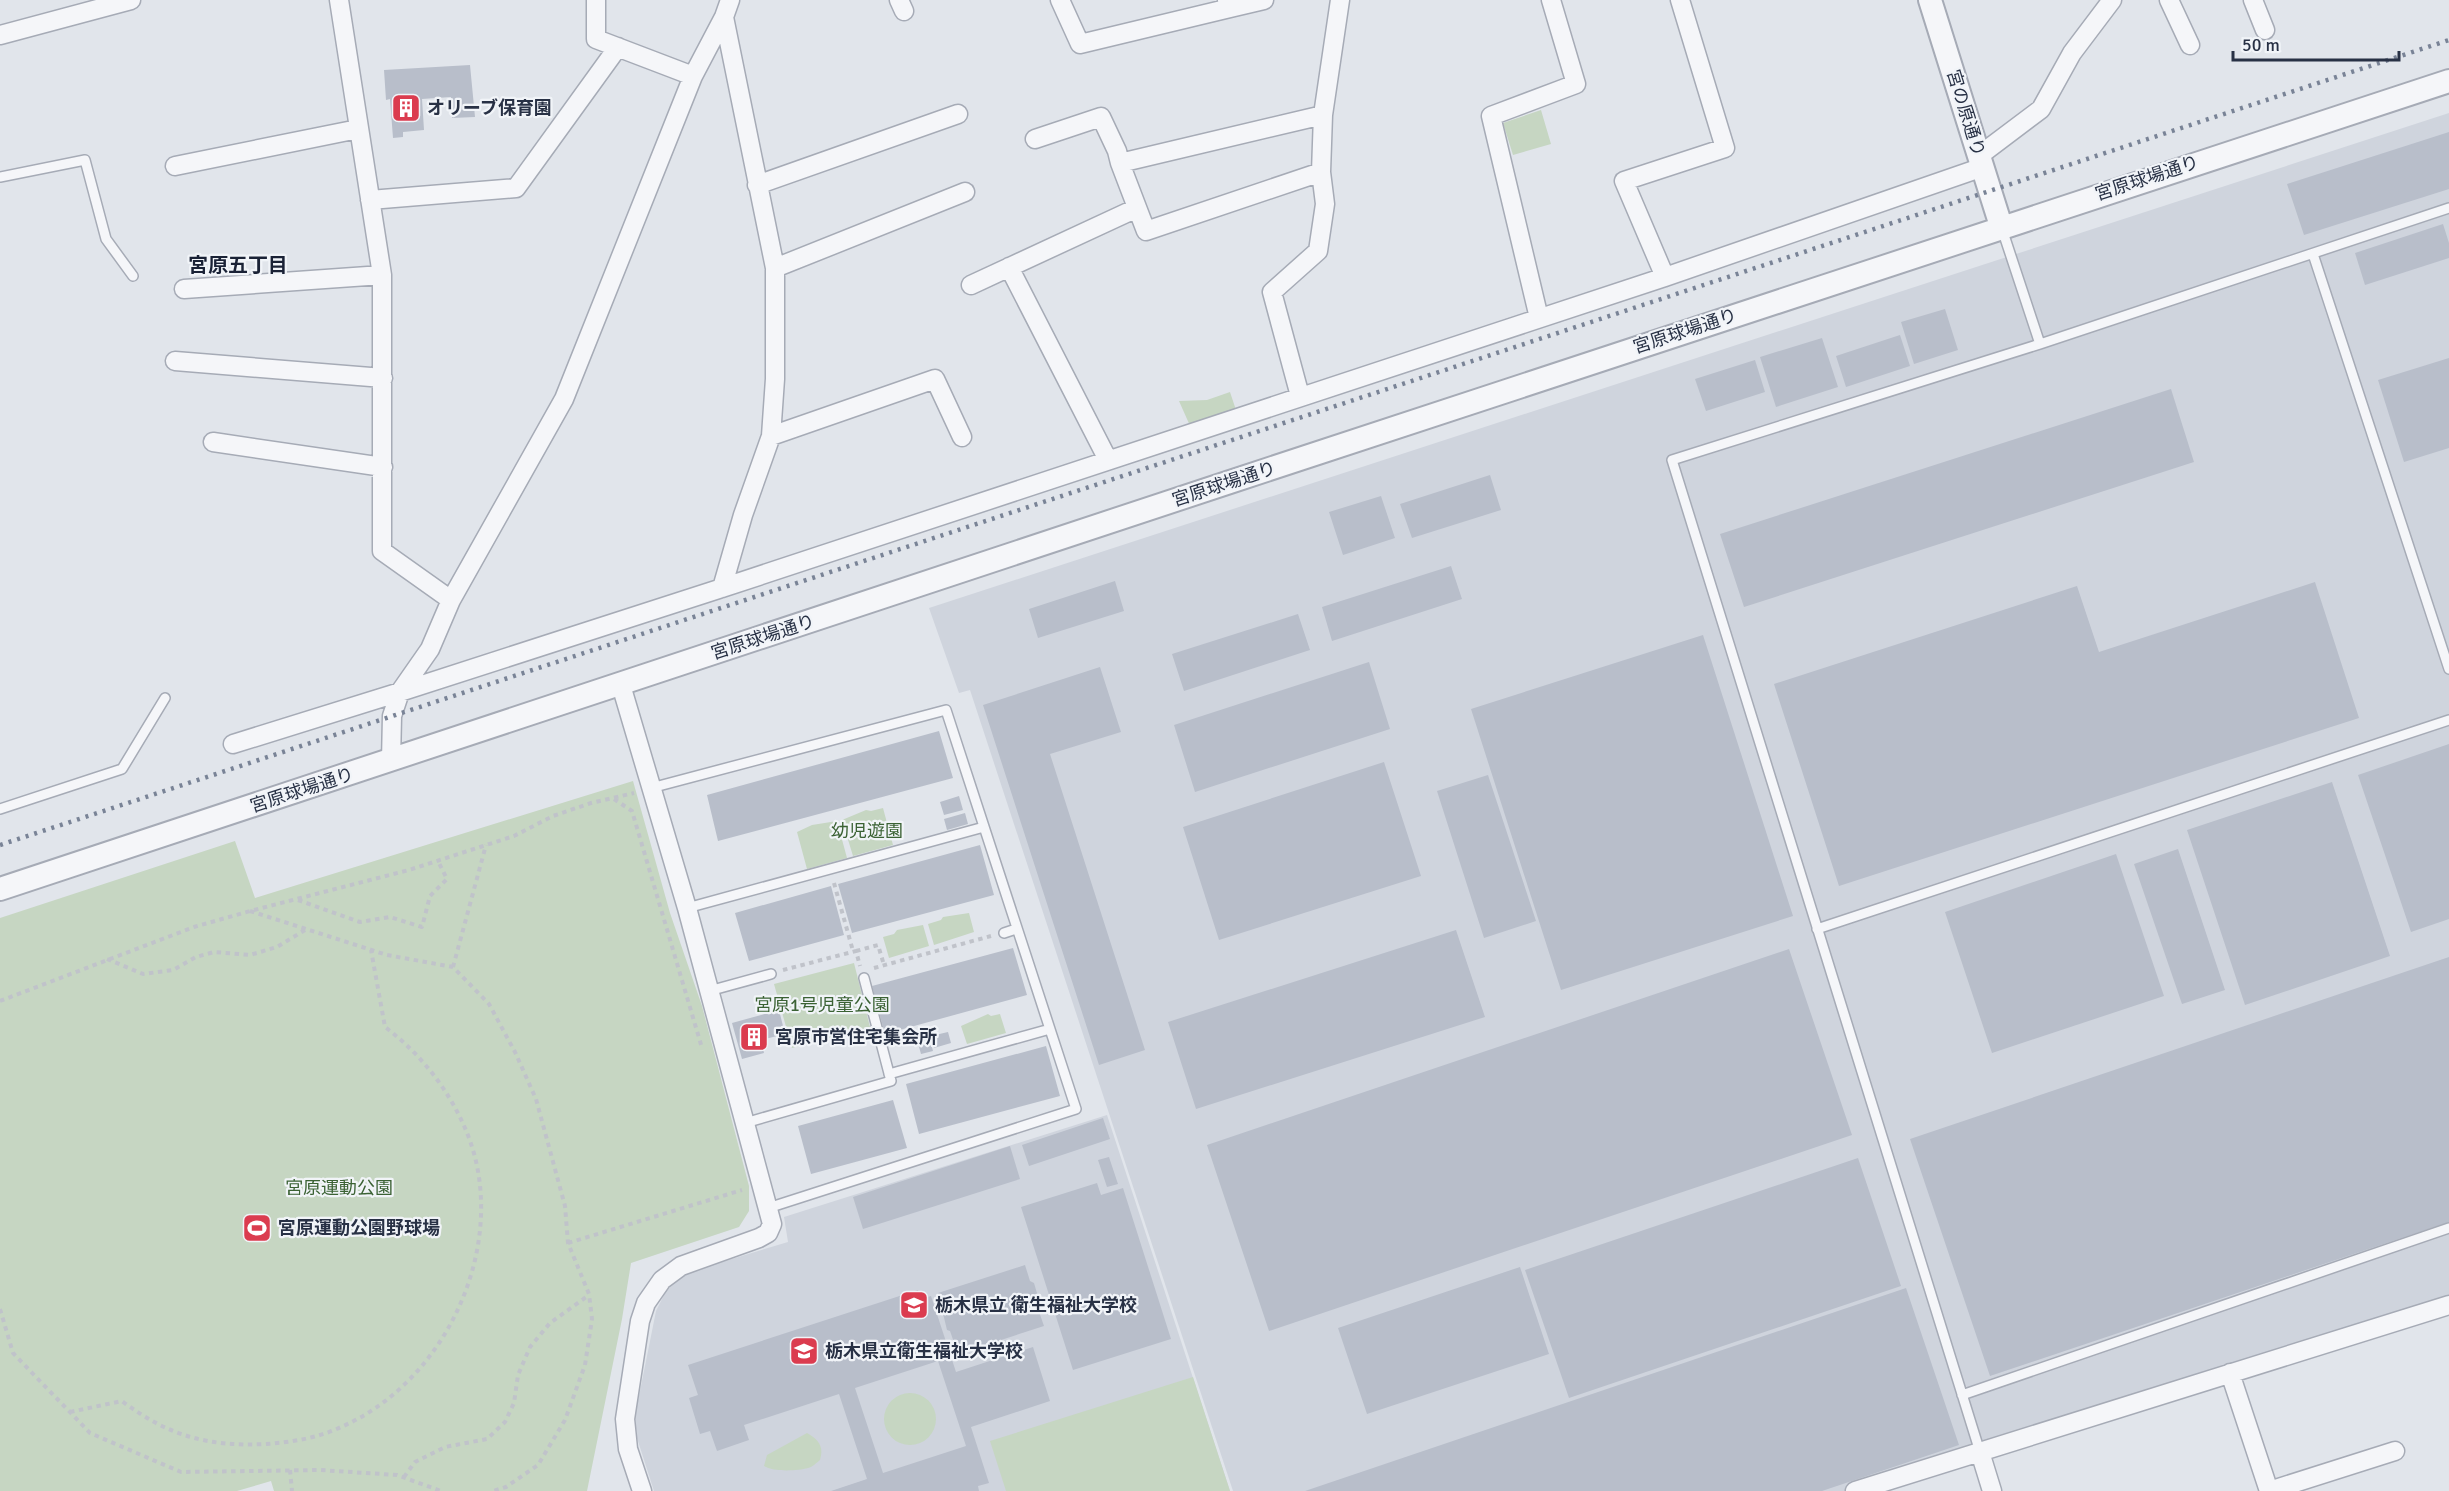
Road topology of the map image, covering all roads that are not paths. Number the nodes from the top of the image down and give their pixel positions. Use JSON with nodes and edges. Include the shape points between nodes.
{"nodes":[{"id":1,"x":131,"y":0,"type":"edge"},
{"id":2,"x":339,"y":0,"type":"edge"},
{"id":3,"x":596,"y":0,"type":"edge"},
{"id":4,"x":1060,"y":0,"type":"edge"},
{"id":5,"x":1264,"y":0,"type":"edge"},
{"id":6,"x":1340,"y":0,"type":"edge"},
{"id":7,"x":1551,"y":0,"type":"edge"},
{"id":8,"x":1680,"y":0,"type":"edge"},
{"id":9,"x":1930,"y":0,"type":"edge"},
{"id":10,"x":2112,"y":0,"type":"edge"},
{"id":11,"x":2169,"y":0,"type":"edge"},
{"id":12,"x":2253,"y":0,"type":"edge"},
{"id":13,"x":1229,"y":4,"type":"edge"},
{"id":14,"x":727,"y":9,"type":"edge"},
{"id":15,"x":2265,"y":30,"type":"dead end"},
{"id":16,"x":0,"y":35,"type":"edge"},
{"id":17,"x":2190,"y":45,"type":"dead end"},
{"id":18,"x":618,"y":47,"type":"junction"},
{"id":19,"x":693,"y":76,"type":"junction"},
{"id":20,"x":2449,"y":81,"type":"edge"},
{"id":21,"x":958,"y":114,"type":"dead end"},
{"id":22,"x":1323,"y":115,"type":"junction"},
{"id":23,"x":358,"y":129,"type":"junction"},
{"id":24,"x":1035,"y":139,"type":"dead end"},
{"id":25,"x":1982,"y":161,"type":"junction"},
{"id":26,"x":1120,"y":163,"type":"junction"},
{"id":27,"x":175,"y":166,"type":"dead end"},
{"id":28,"x":1320,"y":172,"type":"junction"},
{"id":29,"x":0,"y":177,"type":"edge"},
{"id":30,"x":757,"y":185,"type":"junction"},
{"id":31,"x":965,"y":192,"type":"dead end"},
{"id":32,"x":370,"y":200,"type":"junction"},
{"id":33,"x":1137,"y":208,"type":"junction"},
{"id":34,"x":2449,"y":208,"type":"edge"},
{"id":35,"x":2001,"y":226,"type":"junction"},
{"id":36,"x":2313,"y":254,"type":"junction"},
{"id":37,"x":1009,"y":267,"type":"junction"},
{"id":38,"x":775,"y":268,"type":"junction"},
{"id":39,"x":382,"y":275,"type":"junction"},
{"id":40,"x":133,"y":276,"type":"dead end"},
{"id":41,"x":1665,"y":277,"type":"junction"},
{"id":42,"x":971,"y":285,"type":"dead end"},
{"id":43,"x":184,"y":289,"type":"dead end"},
{"id":44,"x":1539,"y":318,"type":"junction"},
{"id":45,"x":2040,"y":344,"type":"junction"},
{"id":46,"x":175,"y":361,"type":"dead end"},
{"id":47,"x":383,"y":378,"type":"junction"},
{"id":48,"x":1300,"y":396,"type":"junction"},
{"id":49,"x":771,"y":436,"type":"junction"},
{"id":50,"x":962,"y":437,"type":"dead end"},
{"id":51,"x":213,"y":442,"type":"dead end"},
{"id":52,"x":1108,"y":460,"type":"junction"},
{"id":53,"x":383,"y":467,"type":"junction"},
{"id":54,"x":722,"y":588,"type":"junction"},
{"id":55,"x":451,"y":600,"type":"junction"},
{"id":56,"x":2449,"y":669,"type":"edge"},
{"id":57,"x":621,"y":685,"type":"junction"},
{"id":58,"x":400,"y":692,"type":"junction"},
{"id":59,"x":165,"y":698,"type":"dead end"},
{"id":60,"x":2449,"y":720,"type":"edge"},
{"id":61,"x":233,"y":744,"type":"dead end"},
{"id":62,"x":391,"y":761,"type":"junction"},
{"id":63,"x":651,"y":788,"type":"junction"},
{"id":64,"x":0,"y":808,"type":"edge"},
{"id":65,"x":984,"y":827,"type":"junction"},
{"id":66,"x":0,"y":889,"type":"edge"},
{"id":67,"x":687,"y":908,"type":"junction"},
{"id":68,"x":1017,"y":929,"type":"junction"},
{"id":69,"x":1817,"y":929,"type":"junction"},
{"id":70,"x":1004,"y":933,"type":"road end"},
{"id":71,"x":771,"y":974,"type":"road end"},
{"id":72,"x":863,"y":975,"type":"road end"},
{"id":73,"x":709,"y":991,"type":"junction"},
{"id":74,"x":1050,"y":1029,"type":"junction"},
{"id":75,"x":890,"y":1074,"type":"junction"},
{"id":76,"x":745,"y":1123,"type":"junction"},
{"id":77,"x":768,"y":1208,"type":"junction"},
{"id":78,"x":2449,"y":1228,"type":"edge"},
{"id":79,"x":2449,"y":1305,"type":"edge"},
{"id":80,"x":2230,"y":1373,"type":"junction"},
{"id":81,"x":1962,"y":1395,"type":"junction"},
{"id":82,"x":2396,"y":1451,"type":"dead end"},
{"id":83,"x":1980,"y":1452,"type":"junction"},
{"id":84,"x":642,"y":1491,"type":"edge"},
{"id":85,"x":1855,"y":1491,"type":"edge"},
{"id":86,"x":1992,"y":1491,"type":"edge"},
{"id":87,"x":2269,"y":1491,"type":"edge"}],
"edges":[{"from":1,"to":16,"type":"street"},
{"from":2,"to":23,"type":"street"},
{"from":3,"to":18,"type":"street","via":[[596,39]]},
{"from":4,"to":13,"type":"street","via":[[1080,44]]},
{"from":5,"to":13,"type":"street"},
{"from":6,"to":22,"type":"street"},
{"from":7,"to":44,"type":"street","via":[[1576,84],[1491,116]]},
{"from":8,"to":41,"type":"street","via":[[1725,148],[1624,181]]},
{"from":9,"to":25,"type":"street","name":"宮の原通り"},
{"from":10,"to":25,"type":"street","via":[[2072,53],[2041,109]]},
{"from":11,"to":17,"type":"street"},
{"from":12,"to":15,"type":"street"},
{"from":14,"to":19,"type":"street"},
{"from":14,"to":30,"type":"street"},
{"from":18,"to":19,"type":"street"},
{"from":18,"to":32,"type":"street","via":[[516,188]]},
{"from":19,"to":55,"type":"street","via":[[564,399]]},
{"from":20,"to":35,"type":"street","name":"宮原球場通り"},
{"from":21,"to":30,"type":"street"},
{"from":22,"to":26,"type":"street"},
{"from":22,"to":28,"type":"street"},
{"from":23,"to":27,"type":"street"},
{"from":23,"to":32,"type":"street"},
{"from":24,"to":26,"type":"street","via":[[1101,117]]},
{"from":25,"to":35,"type":"street","name":"宮の原通り"},
{"from":25,"to":41,"type":"street"},
{"from":26,"to":33,"type":"street"},
{"from":28,"to":33,"type":"street","via":[[1146,231]]},
{"from":28,"to":48,"type":"street","via":[[1325,204],[1318,251],[1272,292]]},
{"from":29,"to":40,"type":"lane","via":[[85,160],[106,238]]},
{"from":30,"to":38,"type":"street"},
{"from":31,"to":38,"type":"street"},
{"from":32,"to":39,"type":"street"},
{"from":33,"to":37,"type":"street"},
{"from":34,"to":36,"type":"lane"},
{"from":35,"to":45,"type":"lane"},
{"from":35,"to":57,"type":"street","name":"宮原球場通り"},
{"from":36,"to":45,"type":"lane"},
{"from":36,"to":56,"type":"lane"},
{"from":37,"to":42,"type":"street"},
{"from":37,"to":52,"type":"street"},
{"from":38,"to":49,"type":"street"},
{"from":39,"to":43,"type":"street"},
{"from":39,"to":47,"type":"street"},
{"from":41,"to":44,"type":"street"},
{"from":44,"to":48,"type":"street"},
{"from":45,"to":69,"type":"lane","via":[[1672,460]]},
{"from":46,"to":47,"type":"street"},
{"from":47,"to":53,"type":"street"},
{"from":48,"to":52,"type":"street"},
{"from":49,"to":50,"type":"street","via":[[935,379]]},
{"from":49,"to":54,"type":"street"},
{"from":51,"to":53,"type":"street"},
{"from":52,"to":54,"type":"street"},
{"from":53,"to":55,"type":"street","via":[[382,551]]},
{"from":54,"to":58,"type":"street"},
{"from":55,"to":58,"type":"street","via":[[430,649]]},
{"from":57,"to":62,"type":"street","name":"宮原球場通り"},
{"from":57,"to":63,"type":"street"},
{"from":58,"to":61,"type":"street"},
{"from":58,"to":62,"type":"street","via":[[392,716]]},
{"from":59,"to":64,"type":"lane","via":[[122,769]]},
{"from":60,"to":69,"type":"lane"},
{"from":62,"to":66,"type":"street","name":"宮原球場通り"},
{"from":63,"to":65,"type":"lane","via":[[945,710]]},
{"from":63,"to":67,"type":"street"},
{"from":65,"to":67,"type":"lane"},
{"from":65,"to":68,"type":"lane"},
{"from":67,"to":73,"type":"street"},
{"from":68,"to":70,"type":"lane"},
{"from":68,"to":74,"type":"lane"},
{"from":69,"to":81,"type":"lane"},
{"from":71,"to":73,"type":"lane"},
{"from":72,"to":75,"type":"lane"},
{"from":73,"to":76,"type":"street"},
{"from":74,"to":75,"type":"lane"},
{"from":74,"to":77,"type":"lane","via":[[1076,1109]]},
{"from":75,"to":76,"type":"lane","via":[[891,1081]]},
{"from":76,"to":77,"type":"street"},
{"from":77,"to":84,"type":"street","via":[[772,1224],[768,1233],[681,1266],[662,1281],[646,1304],[625,1419],[628,1449]]},
{"from":78,"to":81,"type":"lane"},
{"from":79,"to":80,"type":"street"},
{"from":80,"to":83,"type":"street"},
{"from":80,"to":87,"type":"street"},
{"from":81,"to":83,"type":"lane"},
{"from":82,"to":87,"type":"street"},
{"from":83,"to":85,"type":"street"},
{"from":83,"to":86,"type":"street"}]}
